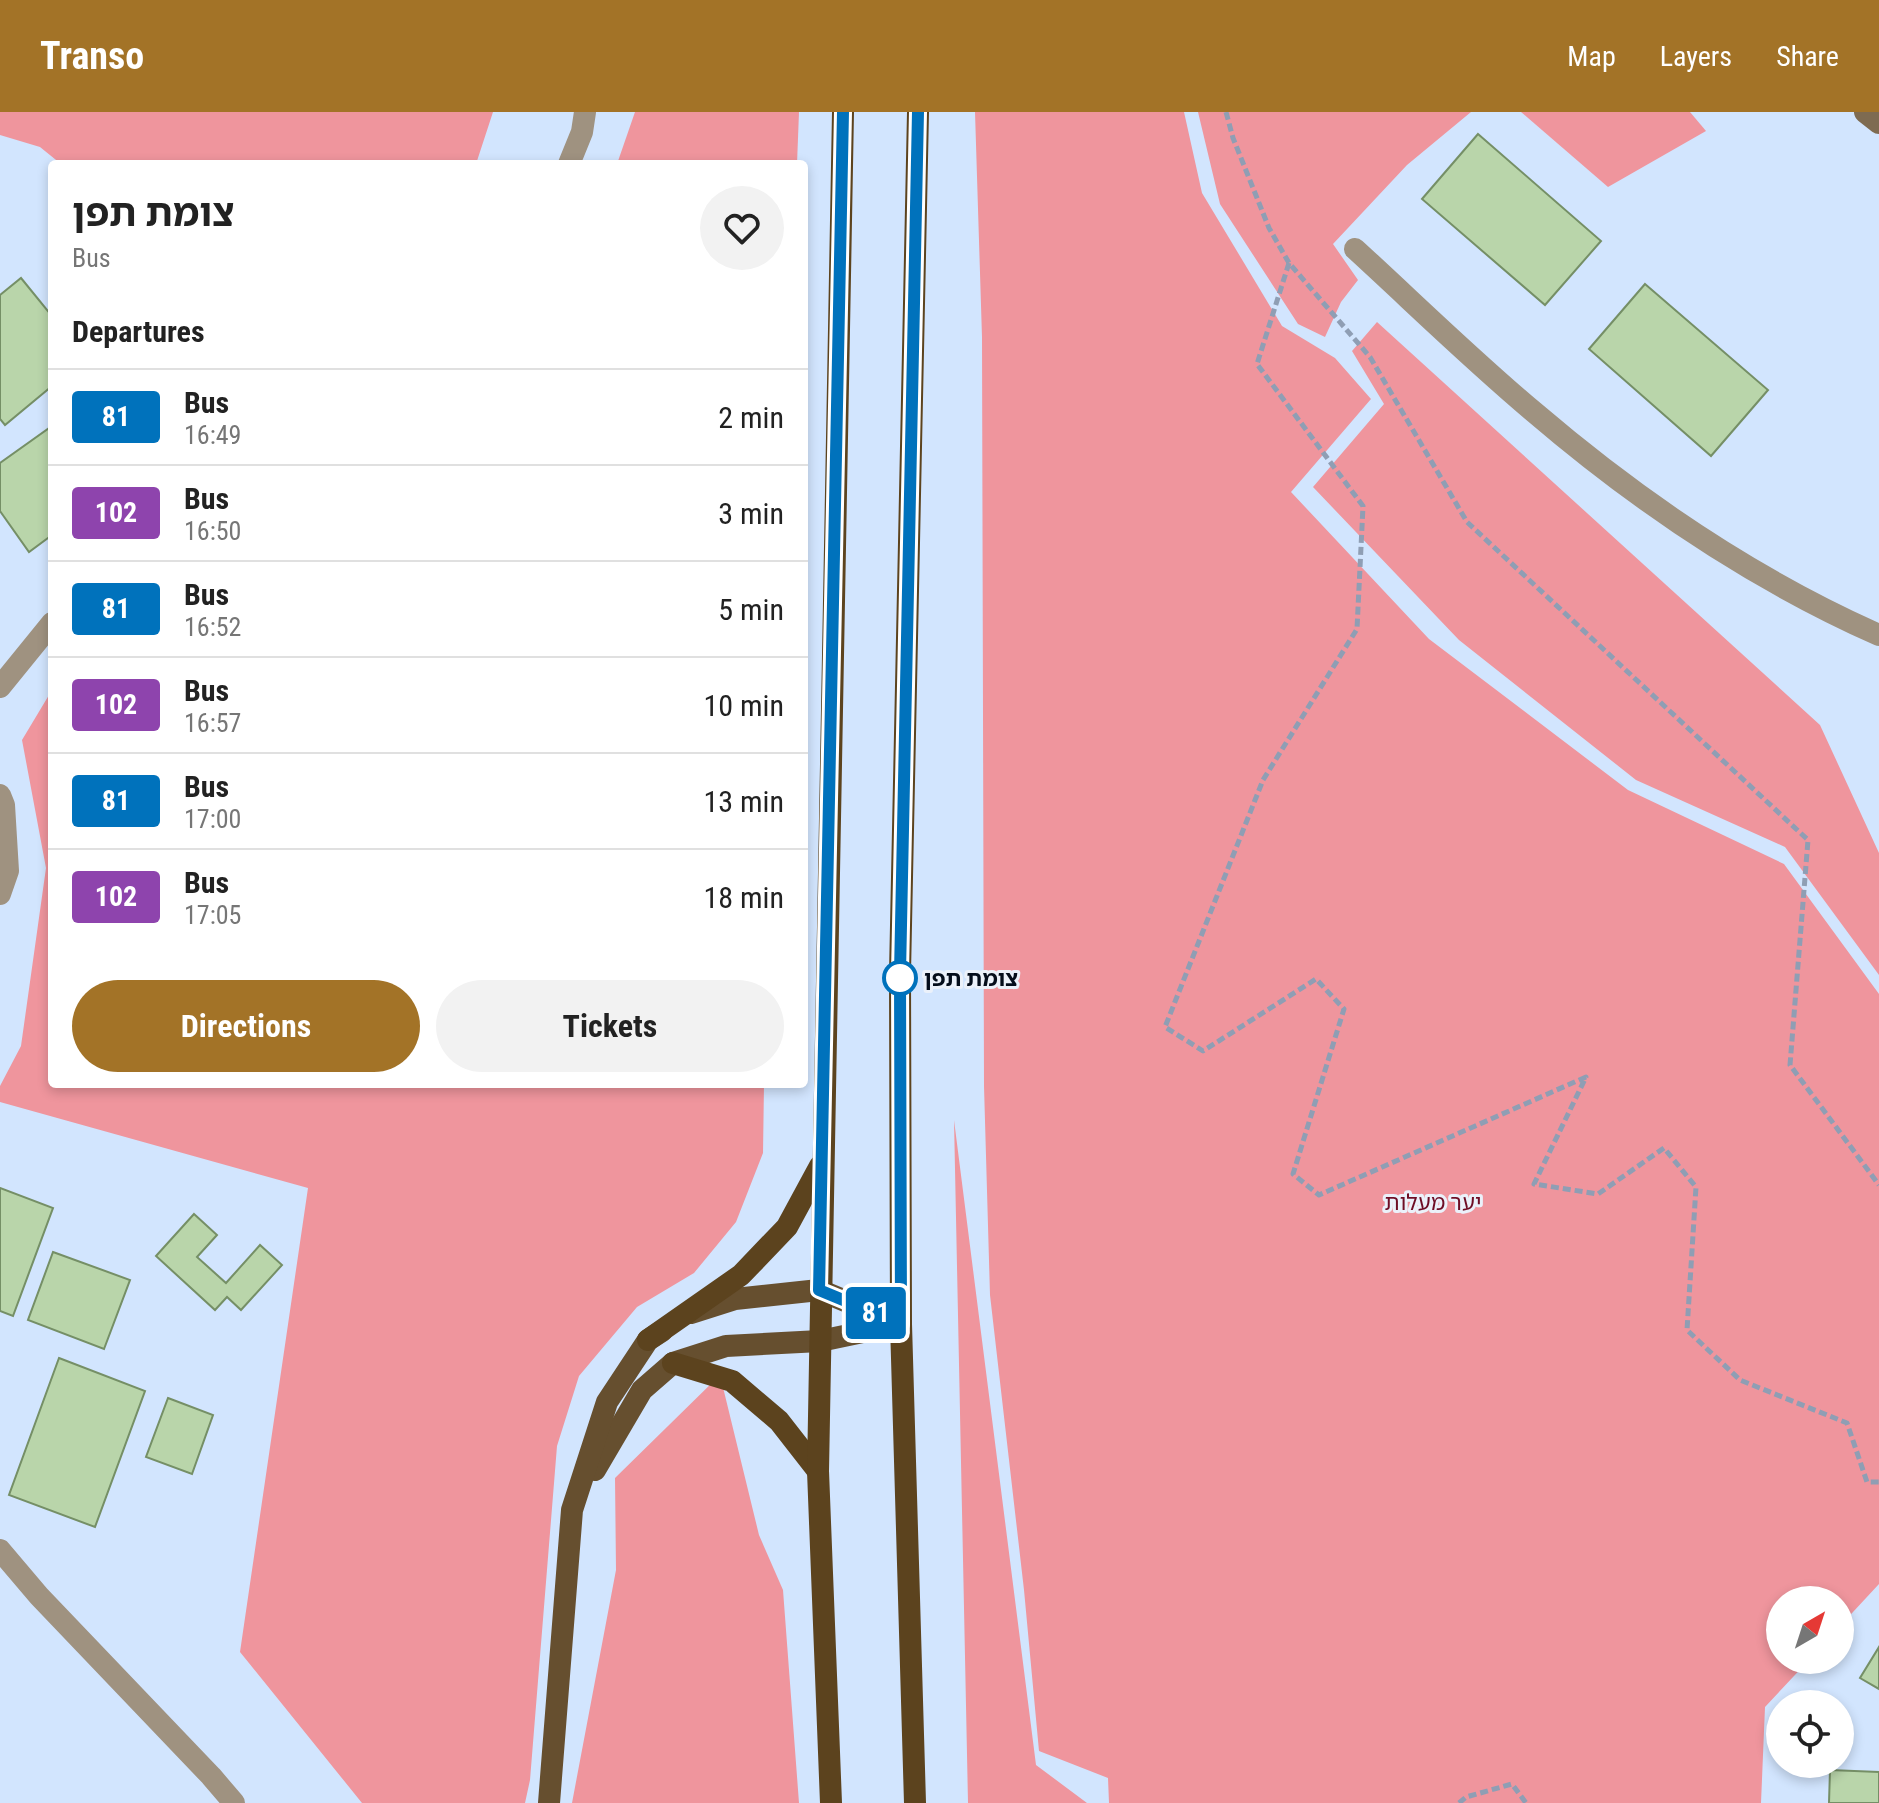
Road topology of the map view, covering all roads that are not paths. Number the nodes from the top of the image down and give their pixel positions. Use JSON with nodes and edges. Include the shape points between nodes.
{"nodes":[{"id":1,"x":585,"y":112,"type":"edge"},
{"id":2,"x":843,"y":112,"type":"edge"},
{"id":3,"x":918,"y":112,"type":"edge"},
{"id":4,"x":1865,"y":112,"type":"edge"},
{"id":5,"x":1879,"y":123,"type":"edge"},
{"id":6,"x":571,"y":160,"type":"edge"},
{"id":7,"x":1355,"y":249,"type":"dead end"},
{"id":8,"x":48,"y":628,"type":"edge"},
{"id":9,"x":1879,"y":635,"type":"edge"},
{"id":10,"x":0,"y":687,"type":"edge"},
{"id":11,"x":0,"y":795,"type":"edge"},
{"id":12,"x":0,"y":894,"type":"edge"},
{"id":13,"x":822,"y":1161,"type":"junction"},
{"id":14,"x":819,"y":1290,"type":"junction"},
{"id":15,"x":901,"y":1324,"type":"junction"},
{"id":16,"x":648,"y":1340,"type":"junction"},
{"id":17,"x":820,"y":1341,"type":"junction"},
{"id":18,"x":673,"y":1363,"type":"junction"},
{"id":19,"x":818,"y":1471,"type":"junction"},
{"id":20,"x":572,"y":1510,"type":"junction"},
{"id":21,"x":0,"y":1550,"type":"edge"},
{"id":22,"x":234,"y":1803,"type":"edge"},
{"id":23,"x":549,"y":1803,"type":"edge"},
{"id":24,"x":831,"y":1803,"type":"edge"},
{"id":25,"x":915,"y":1803,"type":"edge"}],
"edges":[{"from":1,"to":6,"type":"street"},
{"from":2,"to":13,"type":"highway"},
{"from":3,"to":15,"type":"highway","via":[[900,973]]},
{"from":4,"to":5,"type":"main road"},
{"from":7,"to":9,"type":"street","via":[[1531,410],[1630,489],[1732,558]]},
{"from":8,"to":10,"type":"street"},
{"from":11,"to":12,"type":"street","via":[[8,871]]},
{"from":13,"to":14,"type":"highway"},
{"from":13,"to":16,"type":"highway","via":[[787,1227],[741,1275]]},
{"from":14,"to":15,"type":"main road"},
{"from":14,"to":16,"type":"main road","via":[[735,1299],[695,1311]]},
{"from":14,"to":17,"type":"highway"},
{"from":15,"to":17,"type":"main road"},
{"from":15,"to":25,"type":"highway"},
{"from":16,"to":20,"type":"main road","via":[[607,1402]]},
{"from":17,"to":18,"type":"main road","via":[[726,1346]]},
{"from":17,"to":19,"type":"highway"},
{"from":18,"to":19,"type":"highway","via":[[732,1381],[779,1421]]},
{"from":18,"to":20,"type":"main road","via":[[642,1390]]},
{"from":19,"to":24,"type":"highway"},
{"from":20,"to":23,"type":"main road"},
{"from":21,"to":22,"type":"street"}]}
